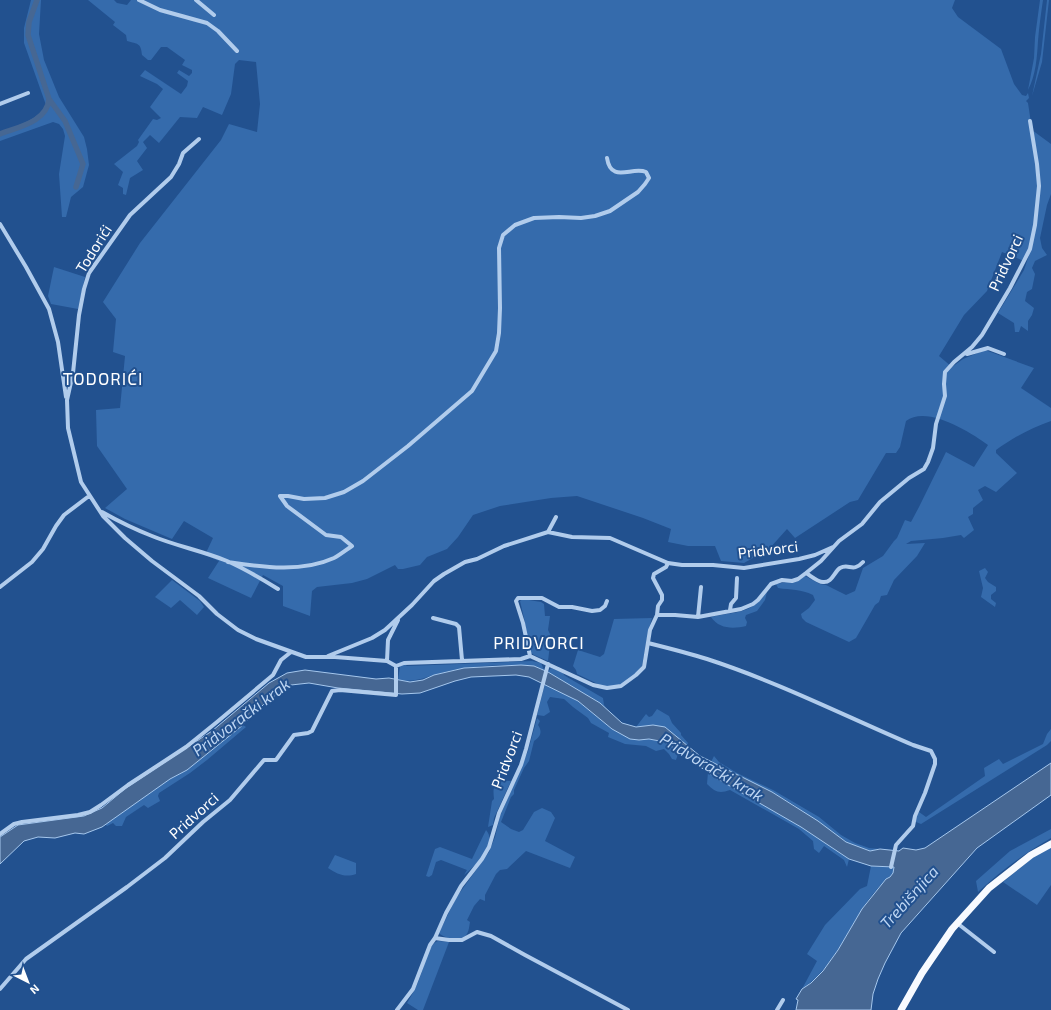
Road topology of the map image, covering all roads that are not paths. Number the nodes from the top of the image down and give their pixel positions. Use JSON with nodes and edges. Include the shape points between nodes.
{"nodes":[{"id":1,"x":139,"y":0,"type":"edge"},
{"id":2,"x":196,"y":0,"type":"edge"},
{"id":3,"x":214,"y":14,"type":"dead end"},
{"id":4,"x":237,"y":52,"type":"dead end"},
{"id":5,"x":28,"y":93,"type":"dead end"},
{"id":6,"x":0,"y":104,"type":"edge"},
{"id":7,"x":1030,"y":121,"type":"dead end"},
{"id":8,"x":199,"y":139,"type":"dead end"},
{"id":9,"x":607,"y":158,"type":"dead end"},
{"id":10,"x":0,"y":224,"type":"edge"},
{"id":11,"x":1004,"y":354,"type":"dead end"},
{"id":12,"x":963,"y":356,"type":"junction"},
{"id":13,"x":67,"y":400,"type":"junction"},
{"id":14,"x":89,"y":496,"type":"junction"},
{"id":15,"x":100,"y":511,"type":"junction"},
{"id":16,"x":556,"y":517,"type":"dead end"},
{"id":17,"x":548,"y":532,"type":"junction"},
{"id":18,"x":833,"y":547,"type":"junction"},
{"id":19,"x":228,"y":562,"type":"junction"},
{"id":20,"x":863,"y":562,"type":"dead end"},
{"id":21,"x":668,"y":563,"type":"junction"},
{"id":22,"x":806,"y":573,"type":"junction"},
{"id":23,"x":737,"y":578,"type":"dead end"},
{"id":24,"x":0,"y":587,"type":"edge"},
{"id":25,"x":701,"y":587,"type":"dead end"},
{"id":26,"x":278,"y":589,"type":"dead end"},
{"id":27,"x":607,"y":601,"type":"dead end"},
{"id":28,"x":730,"y":610,"type":"junction"},
{"id":29,"x":657,"y":615,"type":"junction"},
{"id":30,"x":698,"y":617,"type":"junction"},
{"id":31,"x":399,"y":618,"type":"junction"},
{"id":32,"x":433,"y":618,"type":"dead end"},
{"id":33,"x":648,"y":643,"type":"junction"},
{"id":34,"x":291,"y":652,"type":"junction"},
{"id":35,"x":530,"y":656,"type":"junction"},
{"id":36,"x":326,"y":657,"type":"junction"},
{"id":37,"x":462,"y":660,"type":"junction"},
{"id":38,"x":387,"y":661,"type":"junction"},
{"id":39,"x":548,"y":664,"type":"junction"},
{"id":40,"x":396,"y":666,"type":"junction"},
{"id":41,"x":0,"y":834,"type":"edge"},
{"id":42,"x":1051,"y":844,"type":"edge"},
{"id":43,"x":891,"y":867,"type":"dead end"},
{"id":44,"x":957,"y":923,"type":"junction"},
{"id":45,"x":435,"y":938,"type":"junction"},
{"id":46,"x":994,"y":952,"type":"dead end"},
{"id":47,"x":0,"y":989,"type":"edge"},
{"id":48,"x":783,"y":1000,"type":"dead end"},
{"id":49,"x":397,"y":1010,"type":"edge"},
{"id":50,"x":628,"y":1010,"type":"edge"},
{"id":51,"x":777,"y":1010,"type":"edge"},
{"id":52,"x":901,"y":1010,"type":"edge"}],
"edges":[{"from":1,"to":4,"type":"street","via":[[160,10],[207,23]]},
{"from":2,"to":3,"type":"street"},
{"from":5,"to":6,"type":"street"},
{"from":7,"to":12,"type":"street","name":"Pridvorci","via":[[1039,186],[1032,242],[982,335]]},
{"from":8,"to":13,"type":"street","name":"Todorići","via":[[183,153],[171,177],[130,215],[90,273],[79,315],[73,373]]},
{"from":9,"to":19,"type":"street","via":[[608,164],[620,173],[642,170],[649,178],[638,192],[610,211],[581,218],[534,218],[515,225],[503,235],[499,248],[500,308],[496,351],[472,391],[408,446],[363,481],[344,492],[325,498],[280,496],[287,506],[321,531],[341,537],[352,546],[334,558],[304,567],[261,567]]},
{"from":10,"to":13,"type":"street","name":"Todorići","via":[[49,309],[58,342]]},
{"from":11,"to":12,"type":"street","name":"Pridvorci","via":[[982,348]]},
{"from":12,"to":18,"type":"street","name":"Pridvorci","via":[[945,372],[945,396],[936,424],[933,448],[924,469],[908,478],[880,502],[862,524]]},
{"from":13,"to":14,"type":"street","name":"Todorići","via":[[68,428],[77,469]]},
{"from":14,"to":15,"type":"street"},
{"from":14,"to":24,"type":"street","via":[[64,515],[32,562]]},
{"from":15,"to":19,"type":"street","via":[[152,536]]},
{"from":15,"to":34,"type":"street","via":[[125,538],[238,630]]},
{"from":16,"to":17,"type":"street"},
{"from":17,"to":21,"type":"street","name":"Pridvorci","via":[[572,537],[610,538]]},
{"from":17,"to":31,"type":"street","via":[[504,546],[444,574]]},
{"from":18,"to":21,"type":"street","name":"Pridvorci","via":[[799,559],[744,568]]},
{"from":18,"to":22,"type":"street","name":"Pridvorci"},
{"from":19,"to":26,"type":"street"},
{"from":20,"to":22,"type":"street","via":[[857,567],[838,569],[827,582]]},
{"from":21,"to":29,"type":"street","via":[[654,574],[653,578],[662,595]]},
{"from":22,"to":28,"type":"street","name":"Pridvorci","via":[[798,579],[771,584],[753,604]]},
{"from":23,"to":28,"type":"street","via":[[736,598]]},
{"from":25,"to":30,"type":"street"},
{"from":27,"to":35,"type":"street","via":[[600,610],[592,611],[558,607],[542,598],[518,598],[516,601]]},
{"from":28,"to":30,"type":"street","name":"Pridvorci"},
{"from":29,"to":30,"type":"street","name":"Pridvorci"},
{"from":29,"to":33,"type":"street","via":[[650,630]]},
{"from":31,"to":36,"type":"street","via":[[372,638]]},
{"from":31,"to":38,"type":"street","via":[[388,640]]},
{"from":32,"to":37,"type":"street","via":[[459,627]]},
{"from":33,"to":39,"type":"street","via":[[644,667],[616,688],[600,688]]},
{"from":33,"to":43,"type":"street","via":[[741,671],[913,746],[931,751],[935,764],[913,826],[896,845]]},
{"from":34,"to":36,"type":"street","via":[[306,657]]},
{"from":34,"to":41,"type":"street","via":[[281,660],[273,675],[186,747],[90,812],[22,822],[14,824]]},
{"from":35,"to":37,"type":"street","via":[[521,659]]},
{"from":35,"to":39,"type":"street"},
{"from":36,"to":38,"type":"street"},
{"from":37,"to":40,"type":"street"},
{"from":38,"to":40,"type":"street"},
{"from":39,"to":45,"type":"street","name":"Pridvorci","via":[[526,749],[498,813],[489,847],[461,886]]},
{"from":40,"to":47,"type":"street","name":"Pridvorci","via":[[396,695],[332,691],[312,731],[294,735],[276,760],[264,760],[230,800],[165,858],[26,959]]},
{"from":42,"to":44,"type":"main road","via":[[1031,855],[995,883]]},
{"from":44,"to":46,"type":"street"},
{"from":44,"to":52,"type":"main road","via":[[922,973]]},
{"from":45,"to":49,"type":"street","name":"Pridvorci","via":[[413,989]]},
{"from":45,"to":50,"type":"street","via":[[462,940],[477,932],[491,936]]},
{"from":48,"to":51,"type":"street"}]}
